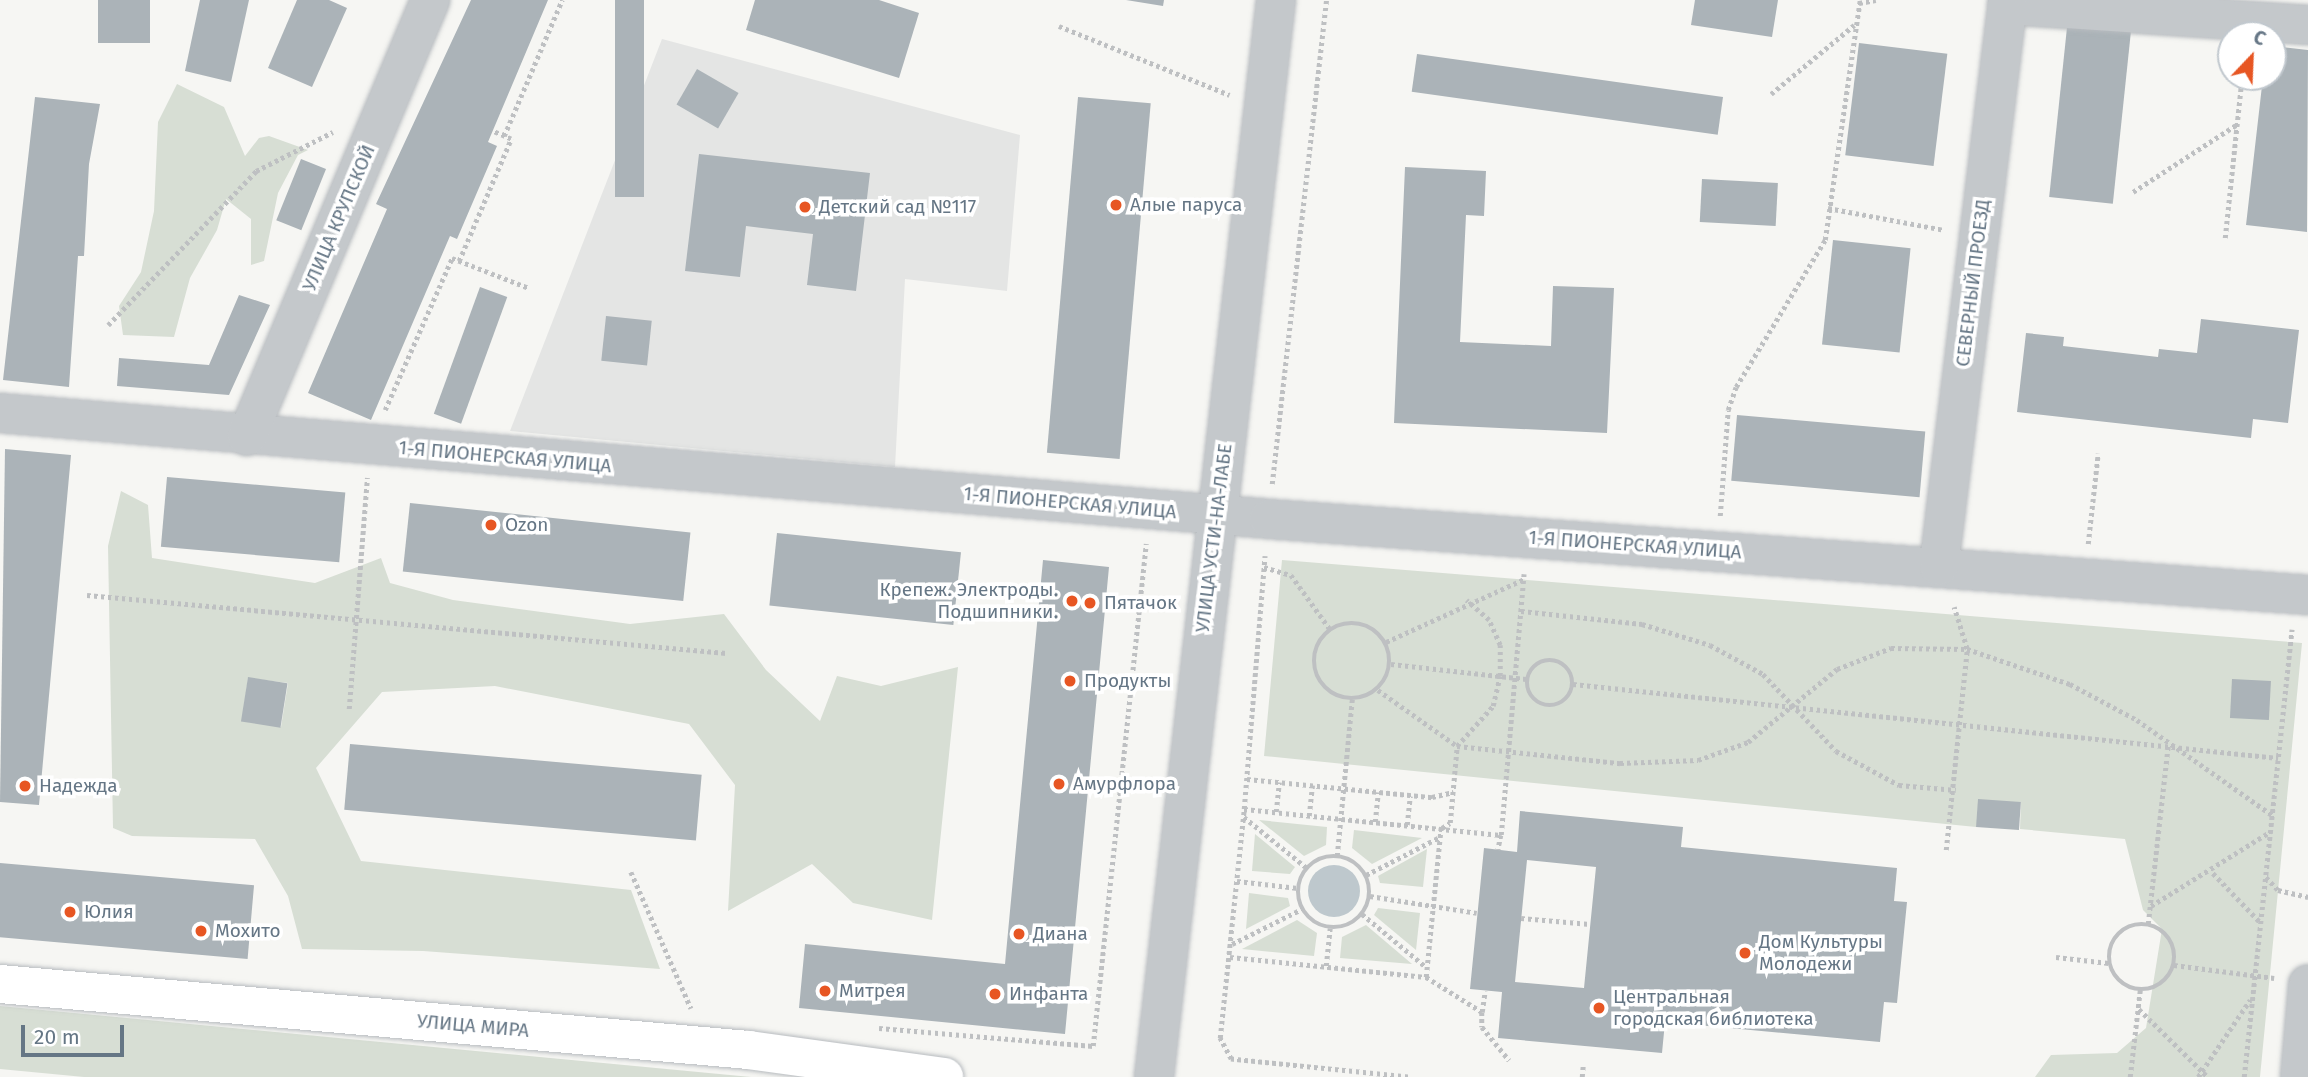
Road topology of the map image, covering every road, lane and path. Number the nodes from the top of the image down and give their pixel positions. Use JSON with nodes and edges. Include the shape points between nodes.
{"nodes":[{"id":1,"x":430,"y":0,"type":"edge"},
{"id":2,"x":562,"y":0,"type":"edge"},
{"id":3,"x":1276,"y":0,"type":"edge"},
{"id":4,"x":1326,"y":0,"type":"edge"},
{"id":5,"x":1875,"y":0,"type":"edge"},
{"id":6,"x":1859,"y":1,"type":"edge"},
{"id":7,"x":2007,"y":2,"type":"edge"},
{"id":8,"x":1856,"y":24,"type":"junction"},
{"id":9,"x":2308,"y":25,"type":"edge"},
{"id":10,"x":1059,"y":26,"type":"dead end"},
{"id":11,"x":2241,"y":91,"type":"edge"},
{"id":12,"x":1771,"y":94,"type":"dead end"},
{"id":13,"x":1264,"y":109,"type":"junction"},
{"id":14,"x":2237,"y":124,"type":"junction"},
{"id":15,"x":344,"y":126,"type":"dead end"},
{"id":16,"x":492,"y":131,"type":"dead end"},
{"id":17,"x":504,"y":136,"type":"junction"},
{"id":18,"x":2133,"y":192,"type":"dead end"},
{"id":19,"x":1829,"y":208,"type":"junction"},
{"id":20,"x":1958,"y":233,"type":"dead end"},
{"id":21,"x":2225,"y":237,"type":"dead end"},
{"id":22,"x":459,"y":261,"type":"junction"},
{"id":23,"x":529,"y":288,"type":"dead end"},
{"id":24,"x":108,"y":325,"type":"dead end"},
{"id":25,"x":0,"y":413,"type":"edge"},
{"id":26,"x":247,"y":436,"type":"junction"},
{"id":27,"x":369,"y":446,"type":"junction"},
{"id":28,"x":2098,"y":454,"type":"dead end"},
{"id":29,"x":1150,"y":509,"type":"junction"},
{"id":30,"x":1218,"y":515,"type":"junction"},
{"id":31,"x":1269,"y":519,"type":"junction"},
{"id":32,"x":1529,"y":537,"type":"junction"},
{"id":33,"x":1718,"y":550,"type":"junction"},
{"id":34,"x":2087,"y":553,"type":"dead end"},
{"id":35,"x":1939,"y":566,"type":"junction"},
{"id":36,"x":1264,"y":567,"type":"junction"},
{"id":37,"x":1524,"y":579,"type":"junction"},
{"id":38,"x":87,"y":595,"type":"dead end"},
{"id":39,"x":2302,"y":595,"type":"edge"},
{"id":40,"x":1465,"y":600,"type":"junction"},
{"id":41,"x":1521,"y":611,"type":"junction"},
{"id":42,"x":356,"y":617,"type":"junction"},
{"id":43,"x":1331,"y":629,"type":"junction"},
{"id":44,"x":1386,"y":642,"type":"junction"},
{"id":45,"x":1967,"y":649,"type":"junction"},
{"id":46,"x":726,"y":653,"type":"dead end"},
{"id":47,"x":1391,"y":664,"type":"junction"},
{"id":48,"x":1500,"y":676,"type":"junction"},
{"id":49,"x":1517,"y":677,"type":"junction"},
{"id":50,"x":1527,"y":679,"type":"junction"},
{"id":51,"x":1573,"y":684,"type":"junction"},
{"id":52,"x":1378,"y":690,"type":"junction"},
{"id":53,"x":1352,"y":699,"type":"junction"},
{"id":54,"x":1796,"y":707,"type":"junction"},
{"id":55,"x":349,"y":709,"type":"dead end"},
{"id":56,"x":1962,"y":724,"type":"junction"},
{"id":57,"x":1457,"y":746,"type":"junction"},
{"id":58,"x":2168,"y":746,"type":"junction"},
{"id":59,"x":1509,"y":752,"type":"junction"},
{"id":60,"x":2278,"y":758,"type":"junction"},
{"id":61,"x":1247,"y":779,"type":"junction"},
{"id":62,"x":1279,"y":782,"type":"junction"},
{"id":63,"x":1312,"y":785,"type":"junction"},
{"id":64,"x":1345,"y":789,"type":"junction"},
{"id":65,"x":1956,"y":790,"type":"junction"},
{"id":66,"x":1378,"y":792,"type":"junction"},
{"id":67,"x":1452,"y":792,"type":"junction"},
{"id":68,"x":1410,"y":796,"type":"junction"},
{"id":69,"x":1244,"y":809,"type":"junction"},
{"id":70,"x":1276,"y":813,"type":"junction"},
{"id":71,"x":2272,"y":815,"type":"junction"},
{"id":72,"x":1309,"y":816,"type":"junction"},
{"id":73,"x":1243,"y":817,"type":"junction"},
{"id":74,"x":1342,"y":819,"type":"junction"},
{"id":75,"x":1375,"y":822,"type":"junction"},
{"id":76,"x":1407,"y":825,"type":"junction"},
{"id":77,"x":1441,"y":828,"type":"junction"},
{"id":78,"x":2270,"y":832,"type":"junction"},
{"id":79,"x":1501,"y":835,"type":"junction"},
{"id":80,"x":1440,"y":837,"type":"junction"},
{"id":81,"x":1498,"y":850,"type":"dead end"},
{"id":82,"x":1946,"y":850,"type":"dead end"},
{"id":83,"x":1337,"y":856,"type":"junction"},
{"id":84,"x":1307,"y":868,"type":"junction"},
{"id":85,"x":631,"y":872,"type":"dead end"},
{"id":86,"x":2213,"y":873,"type":"junction"},
{"id":87,"x":1366,"y":875,"type":"junction"},
{"id":88,"x":2265,"y":877,"type":"junction"},
{"id":89,"x":1237,"y":881,"type":"junction"},
{"id":90,"x":1298,"y":888,"type":"junction"},
{"id":91,"x":1370,"y":896,"type":"junction"},
{"id":92,"x":2308,"y":897,"type":"edge"},
{"id":93,"x":1434,"y":902,"type":"junction"},
{"id":94,"x":2150,"y":906,"type":"junction"},
{"id":95,"x":1302,"y":908,"type":"junction"},
{"id":96,"x":1362,"y":914,"type":"junction"},
{"id":97,"x":1477,"y":914,"type":"dead end"},
{"id":98,"x":1521,"y":918,"type":"dead end"},
{"id":99,"x":2260,"y":922,"type":"junction"},
{"id":100,"x":1590,"y":924,"type":"dead end"},
{"id":101,"x":2148,"y":924,"type":"junction"},
{"id":102,"x":1330,"y":928,"type":"junction"},
{"id":103,"x":1231,"y":945,"type":"junction"},
{"id":104,"x":1230,"y":957,"type":"junction"},
{"id":105,"x":2056,"y":957,"type":"dead end"},
{"id":106,"x":2109,"y":963,"type":"junction"},
{"id":107,"x":2174,"y":965,"type":"junction"},
{"id":108,"x":1326,"y":966,"type":"junction"},
{"id":109,"x":1427,"y":968,"type":"junction"},
{"id":110,"x":2255,"y":976,"type":"junction"},
{"id":111,"x":1426,"y":977,"type":"junction"},
{"id":112,"x":2270,"y":978,"type":"dead end"},
{"id":113,"x":0,"y":984,"type":"edge"},
{"id":114,"x":2308,"y":984,"type":"edge"},
{"id":115,"x":2140,"y":990,"type":"junction"},
{"id":116,"x":1485,"y":991,"type":"dead end"},
{"id":117,"x":2253,"y":995,"type":"junction"},
{"id":118,"x":2138,"y":1009,"type":"junction"},
{"id":119,"x":693,"y":1012,"type":"dead end"},
{"id":120,"x":1482,"y":1012,"type":"junction"},
{"id":121,"x":1093,"y":1046,"type":"dead end"},
{"id":122,"x":1509,"y":1060,"type":"dead end"},
{"id":123,"x":1583,"y":1066,"type":"dead end"},
{"id":124,"x":2203,"y":1072,"type":"junction"},
{"id":125,"x":944,"y":1077,"type":"edge"},
{"id":126,"x":1154,"y":1077,"type":"edge"},
{"id":127,"x":1408,"y":1077,"type":"edge"},
{"id":128,"x":1582,"y":1077,"type":"edge"},
{"id":129,"x":2130,"y":1077,"type":"edge"},
{"id":130,"x":2198,"y":1077,"type":"edge"},
{"id":131,"x":2208,"y":1077,"type":"edge"},
{"id":132,"x":2244,"y":1077,"type":"edge"},
{"id":133,"x":2300,"y":1077,"type":"edge"}],
"edges":[{"from":1,"to":26,"type":"street","name":"УЛИЦА КРУПСКОЙ"},
{"from":2,"to":17,"type":"path"},
{"from":3,"to":13,"type":"street","name":"УЛИЦА УСТИ-НА-ЛАБЕ"},
{"from":4,"to":31,"type":"path"},
{"from":5,"to":6,"type":"path"},
{"from":6,"to":8,"type":"path"},
{"from":7,"to":9,"type":"street"},
{"from":7,"to":35,"type":"street","name":"СЕВЕРНЫЙ ПРОЕЗД"},
{"from":8,"to":12,"type":"path"},
{"from":8,"to":19,"type":"path"},
{"from":10,"to":13,"type":"path"},
{"from":11,"to":14,"type":"path"},
{"from":13,"to":30,"type":"street","name":"УЛИЦА УСТИ-НА-ЛАБЕ"},
{"from":14,"to":18,"type":"path"},
{"from":14,"to":21,"type":"path"},
{"from":15,"to":24,"type":"path","via":[[256,171]]},
{"from":16,"to":17,"type":"path"},
{"from":17,"to":22,"type":"path","via":[[511,139]]},
{"from":19,"to":20,"type":"path"},
{"from":19,"to":33,"type":"path","via":[[1825,240],[1728,410]]},
{"from":22,"to":23,"type":"path"},
{"from":22,"to":27,"type":"path","via":[[452,258]]},
{"from":25,"to":26,"type":"street","name":"1-Я ПИОНЕРСКАЯ УЛИЦА"},
{"from":26,"to":27,"type":"street","name":"1-Я ПИОНЕРСКАЯ УЛИЦА"},
{"from":27,"to":29,"type":"street","name":"1-Я ПИОНЕРСКАЯ УЛИЦА"},
{"from":27,"to":42,"type":"path"},
{"from":28,"to":34,"type":"path"},
{"from":29,"to":30,"type":"street","name":"1-Я ПИОНЕРСКАЯ УЛИЦА"},
{"from":29,"to":121,"type":"path"},
{"from":30,"to":31,"type":"street","name":"1-Я ПИОНЕРСКАЯ УЛИЦА"},
{"from":30,"to":126,"type":"street","name":"УЛИЦА УСТИ-НА-ЛАБЕ"},
{"from":31,"to":32,"type":"street","name":"1-Я ПИОНЕРСКАЯ УЛИЦА"},
{"from":31,"to":36,"type":"path"},
{"from":32,"to":33,"type":"street","name":"1-Я ПИОНЕРСКАЯ УЛИЦА"},
{"from":32,"to":37,"type":"path"},
{"from":33,"to":35,"type":"street","name":"1-Я ПИОНЕРСКАЯ УЛИЦА"},
{"from":35,"to":39,"type":"street","name":"1-Я ПИОНЕРСКАЯ УЛИЦА"},
{"from":35,"to":45,"type":"path"},
{"from":36,"to":43,"type":"path","via":[[1291,575]]},
{"from":36,"to":61,"type":"path"},
{"from":37,"to":40,"type":"path"},
{"from":37,"to":41,"type":"path"},
{"from":38,"to":42,"type":"path"},
{"from":39,"to":60,"type":"path"},
{"from":40,"to":44,"type":"path"},
{"from":40,"to":48,"type":"path","via":[[1489,620],[1500,645]]},
{"from":41,"to":49,"type":"path"},
{"from":41,"to":54,"type":"path","via":[[1642,624],[1710,645],[1763,674]]},
{"from":42,"to":46,"type":"path"},
{"from":42,"to":55,"type":"path"},
{"from":43,"to":44,"type":"path","via":[[1361,623]]},
{"from":43,"to":53,"type":"path","via":[[1315,652],[1314,666],[1326,690]]},
{"from":44,"to":47,"type":"path"},
{"from":45,"to":54,"type":"path","via":[[1891,649],[1837,669]]},
{"from":45,"to":56,"type":"path"},
{"from":45,"to":58,"type":"path","via":[[2070,684],[2137,720]]},
{"from":47,"to":48,"type":"path"},
{"from":47,"to":52,"type":"path"},
{"from":48,"to":49,"type":"path"},
{"from":48,"to":57,"type":"path","via":[[1493,706]]},
{"from":49,"to":50,"type":"path"},
{"from":49,"to":59,"type":"path"},
{"from":50,"to":51,"type":"path","via":[[1534,665],[1548,659],[1563,664]]},
{"from":50,"to":51,"type":"path","via":[[1533,699],[1553,706],[1563,702]]},
{"from":51,"to":54,"type":"path"},
{"from":52,"to":53,"type":"path"},
{"from":52,"to":57,"type":"path"},
{"from":53,"to":64,"type":"path"},
{"from":54,"to":56,"type":"path"},
{"from":54,"to":59,"type":"path","via":[[1748,742],[1698,760],[1619,763]]},
{"from":54,"to":65,"type":"path","via":[[1836,751],[1899,785]]},
{"from":56,"to":58,"type":"path"},
{"from":56,"to":65,"type":"path"},
{"from":57,"to":59,"type":"path"},
{"from":57,"to":67,"type":"path"},
{"from":58,"to":60,"type":"path"},
{"from":58,"to":71,"type":"path"},
{"from":58,"to":94,"type":"path"},
{"from":59,"to":79,"type":"path"},
{"from":60,"to":71,"type":"path"},
{"from":61,"to":62,"type":"path"},
{"from":61,"to":69,"type":"path"},
{"from":62,"to":63,"type":"path"},
{"from":62,"to":70,"type":"path"},
{"from":63,"to":64,"type":"path"},
{"from":63,"to":72,"type":"path"},
{"from":64,"to":66,"type":"path"},
{"from":64,"to":74,"type":"path"},
{"from":65,"to":82,"type":"path"},
{"from":66,"to":68,"type":"path"},
{"from":66,"to":75,"type":"path"},
{"from":67,"to":68,"type":"path"},
{"from":67,"to":77,"type":"path","via":[[1450,823]]},
{"from":68,"to":76,"type":"path"},
{"from":69,"to":70,"type":"path"},
{"from":69,"to":73,"type":"path"},
{"from":70,"to":72,"type":"path"},
{"from":71,"to":78,"type":"path"},
{"from":72,"to":74,"type":"path"},
{"from":73,"to":84,"type":"path"},
{"from":73,"to":89,"type":"path"},
{"from":74,"to":75,"type":"path"},
{"from":74,"to":83,"type":"path"},
{"from":75,"to":76,"type":"path"},
{"from":76,"to":77,"type":"path"},
{"from":77,"to":79,"type":"path"},
{"from":77,"to":80,"type":"path"},
{"from":78,"to":86,"type":"path"},
{"from":78,"to":88,"type":"path"},
{"from":79,"to":81,"type":"path"},
{"from":80,"to":87,"type":"path"},
{"from":80,"to":93,"type":"path"},
{"from":83,"to":84,"type":"path"},
{"from":83,"to":87,"type":"path"},
{"from":84,"to":90,"type":"path"},
{"from":85,"to":119,"type":"path"},
{"from":86,"to":94,"type":"path"},
{"from":86,"to":99,"type":"path"},
{"from":87,"to":91,"type":"path"},
{"from":88,"to":92,"type":"path","via":[[2278,890]]},
{"from":88,"to":99,"type":"path"},
{"from":89,"to":90,"type":"path"},
{"from":89,"to":103,"type":"path"},
{"from":90,"to":95,"type":"path"},
{"from":91,"to":93,"type":"path"},
{"from":91,"to":96,"type":"path"},
{"from":93,"to":97,"type":"path"},
{"from":93,"to":109,"type":"path"},
{"from":94,"to":101,"type":"path"},
{"from":95,"to":102,"type":"path"},
{"from":95,"to":103,"type":"path"},
{"from":96,"to":102,"type":"path"},
{"from":96,"to":109,"type":"path"},
{"from":98,"to":100,"type":"path"},
{"from":99,"to":110,"type":"path"},
{"from":101,"to":106,"type":"path","via":[[2118,933]]},
{"from":101,"to":107,"type":"path","via":[[2173,944]]},
{"from":102,"to":108,"type":"path"},
{"from":103,"to":104,"type":"path"},
{"from":104,"to":108,"type":"path"},
{"from":104,"to":127,"type":"path","via":[[1220,1038],[1231,1059]]},
{"from":105,"to":106,"type":"path"},
{"from":106,"to":115,"type":"path","via":[[2120,981]]},
{"from":107,"to":110,"type":"path"},
{"from":107,"to":115,"type":"path","via":[[2162,984]]},
{"from":108,"to":111,"type":"path"},
{"from":109,"to":111,"type":"path"},
{"from":110,"to":112,"type":"path"},
{"from":110,"to":117,"type":"path"},
{"from":111,"to":120,"type":"path"},
{"from":113,"to":125,"type":"main road","name":"УЛИЦА МИРА","via":[[748,1050]]},
{"from":114,"to":133,"type":"street"},
{"from":115,"to":118,"type":"path"},
{"from":116,"to":120,"type":"path"},
{"from":117,"to":124,"type":"path"},
{"from":117,"to":132,"type":"path"},
{"from":118,"to":124,"type":"path"},
{"from":118,"to":129,"type":"path"},
{"from":120,"to":122,"type":"path","via":[[1482,1027]]},
{"from":123,"to":128,"type":"path"},
{"from":124,"to":130,"type":"path"},
{"from":124,"to":131,"type":"path"}]}
